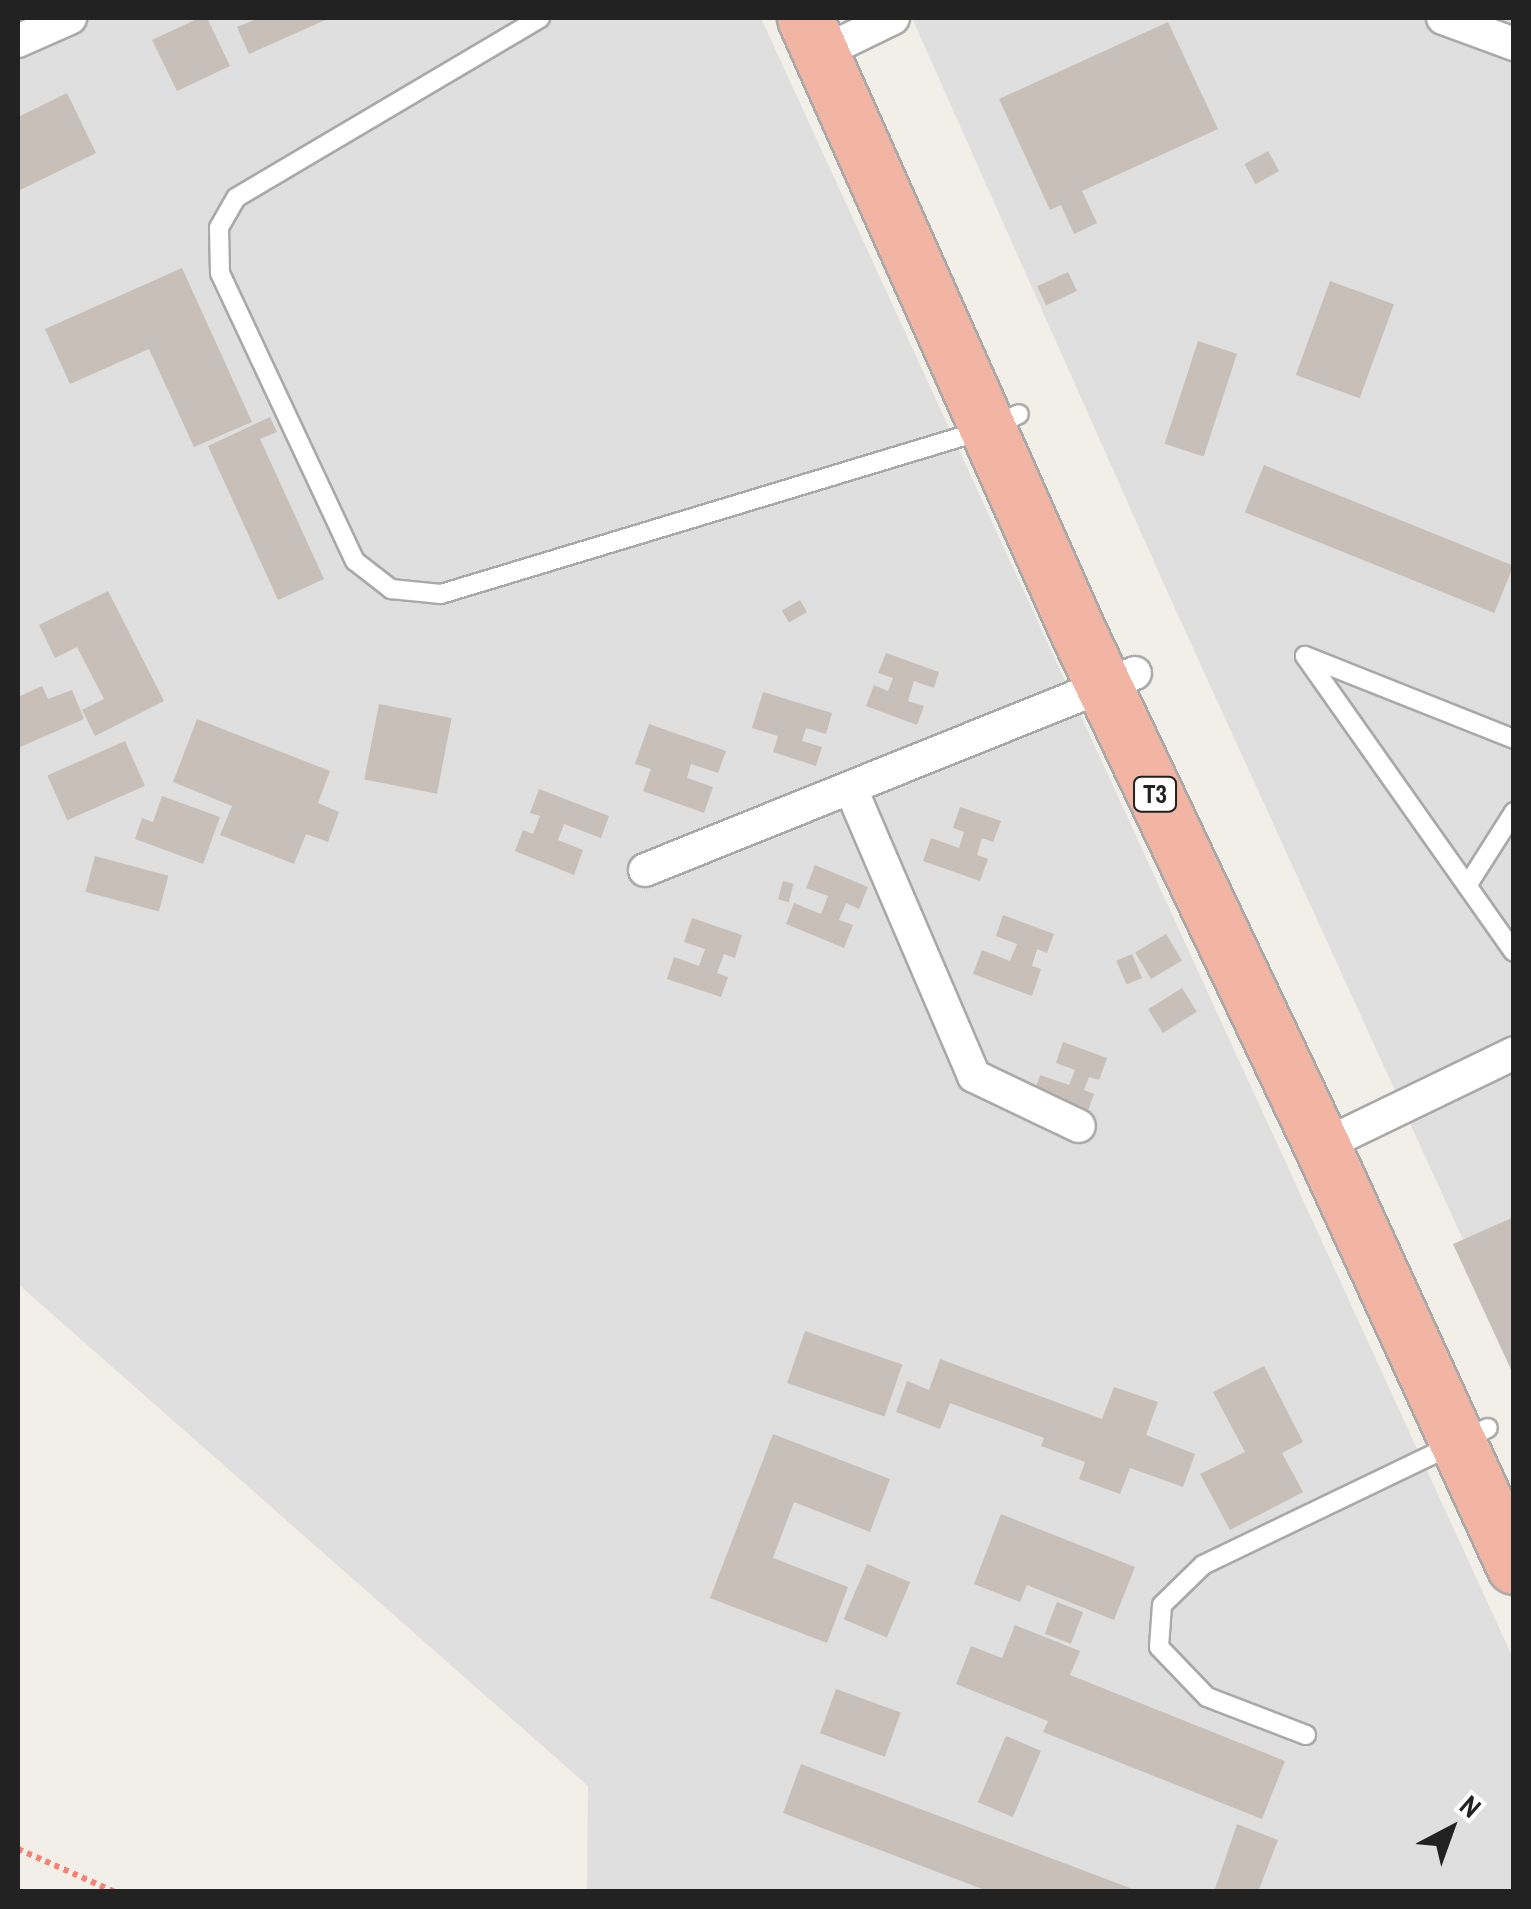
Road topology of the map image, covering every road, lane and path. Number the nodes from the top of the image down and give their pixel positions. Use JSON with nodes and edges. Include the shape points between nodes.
{"nodes":[{"id":1,"x":70,"y":18,"type":"edge"},
{"id":2,"x":540,"y":18,"type":"edge"},
{"id":3,"x":1443,"y":18,"type":"edge"},
{"id":4,"x":842,"y":29,"type":"edge"},
{"id":5,"x":18,"y":40,"type":"edge"},
{"id":6,"x":1514,"y":44,"type":"edge"},
{"id":7,"x":1003,"y":422,"type":"junction"},
{"id":8,"x":1120,"y":680,"type":"junction"},
{"id":9,"x":1514,"y":740,"type":"edge"},
{"id":10,"x":851,"y":788,"type":"junction"},
{"id":11,"x":1514,"y":812,"type":"edge"},
{"id":12,"x":645,"y":870,"type":"dead end"},
{"id":13,"x":1467,"y":886,"type":"junction"},
{"id":14,"x":1514,"y":952,"type":"edge"},
{"id":15,"x":1514,"y":1052,"type":"edge"},
{"id":16,"x":1078,"y":1126,"type":"dead end"},
{"id":17,"x":1338,"y":1139,"type":"junction"},
{"id":18,"x":1473,"y":1435,"type":"junction"},
{"id":19,"x":1514,"y":1484,"type":"edge"},
{"id":20,"x":1514,"y":1566,"type":"edge"},
{"id":21,"x":1306,"y":1734,"type":"dead end"},
{"id":22,"x":18,"y":1850,"type":"edge"},
{"id":23,"x":115,"y":1892,"type":"edge"}],
"edges":[{"from":1,"to":5,"type":"street"},
{"from":2,"to":7,"type":"lane","via":[[236,198],[219,228],[220,273],[355,560],[392,589],[440,594]]},
{"from":3,"to":6,"type":"street"},
{"from":4,"to":7,"type":"highway","number":"T3"},
{"from":7,"to":8,"type":"highway","number":"T3"},
{"from":8,"to":10,"type":"street"},
{"from":8,"to":17,"type":"highway","number":"T3"},
{"from":9,"to":13,"type":"lane","via":[[1305,656]]},
{"from":10,"to":12,"type":"street"},
{"from":10,"to":16,"type":"street","via":[[974,1076]]},
{"from":11,"to":13,"type":"lane"},
{"from":13,"to":14,"type":"lane"},
{"from":15,"to":17,"type":"street"},
{"from":17,"to":18,"type":"highway","number":"T3"},
{"from":18,"to":19,"type":"highway","number":"T3"},
{"from":18,"to":20,"type":"highway","number":"T3"},
{"from":18,"to":21,"type":"lane","via":[[1203,1565],[1162,1604],[1159,1648],[1207,1697]]},
{"from":22,"to":23,"type":"path"}]}
